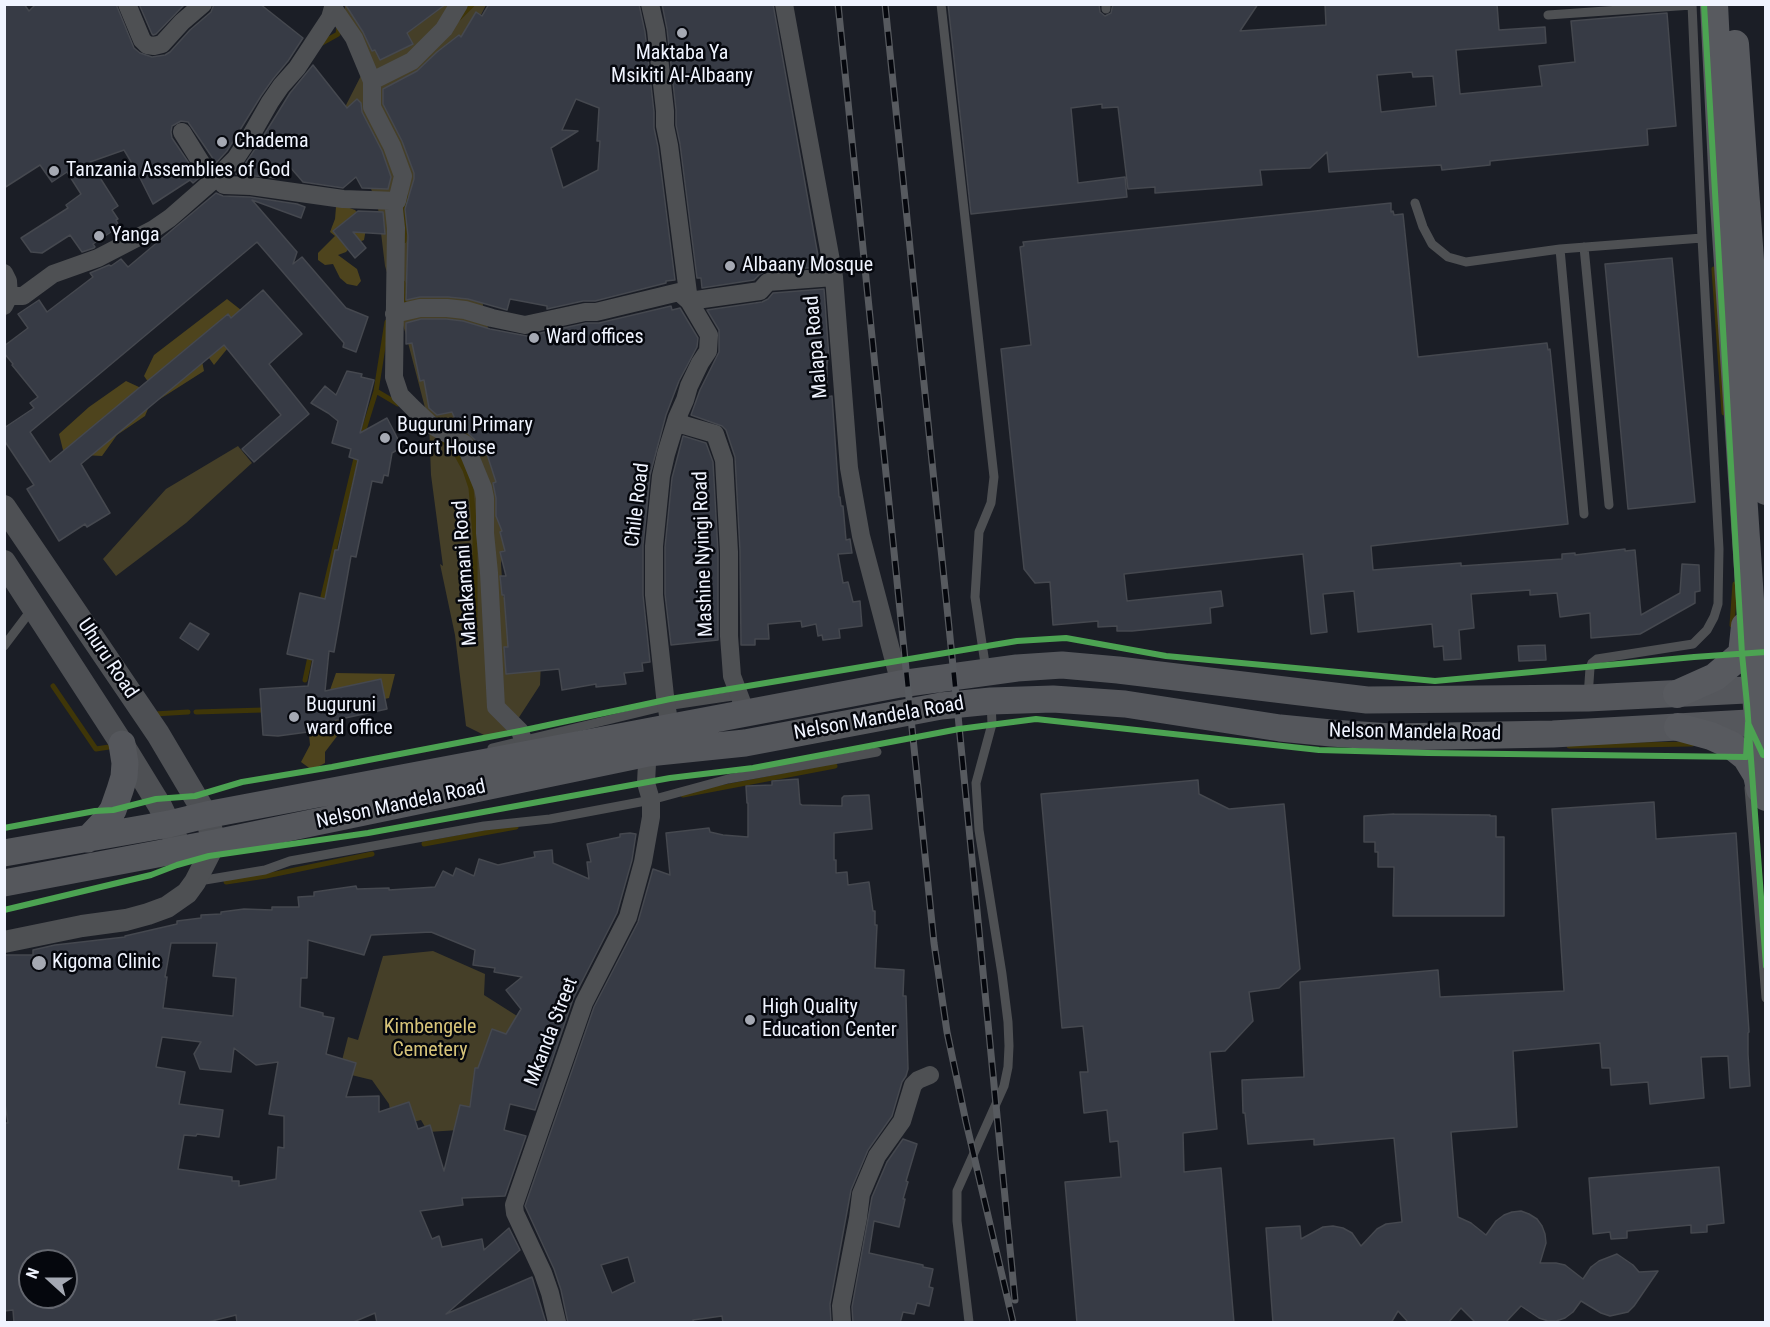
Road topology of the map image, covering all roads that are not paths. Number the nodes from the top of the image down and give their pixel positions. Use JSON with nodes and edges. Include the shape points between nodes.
{"nodes":[{"id":1,"x":127,"y":4,"type":"edge"},
{"id":2,"x":203,"y":4,"type":"edge"},
{"id":3,"x":459,"y":4,"type":"edge"},
{"id":4,"x":650,"y":4,"type":"edge"},
{"id":5,"x":783,"y":4,"type":"edge"},
{"id":6,"x":941,"y":4,"type":"edge"},
{"id":7,"x":1714,"y":4,"type":"edge"},
{"id":8,"x":1732,"y":4,"type":"edge"},
{"id":9,"x":1692,"y":5,"type":"edge"},
{"id":10,"x":334,"y":7,"type":"edge"},
{"id":11,"x":1548,"y":15,"type":"dead end"},
{"id":12,"x":372,"y":81,"type":"junction"},
{"id":13,"x":182,"y":132,"type":"dead end"},
{"id":14,"x":217,"y":177,"type":"junction"},
{"id":15,"x":393,"y":200,"type":"junction"},
{"id":16,"x":1415,"y":203,"type":"dead end"},
{"id":17,"x":1702,"y":238,"type":"junction"},
{"id":18,"x":1584,"y":248,"type":"junction"},
{"id":19,"x":1560,"y":249,"type":"junction"},
{"id":20,"x":4,"y":273,"type":"edge"},
{"id":21,"x":834,"y":277,"type":"junction"},
{"id":22,"x":7,"y":301,"type":"edge"},
{"id":23,"x":688,"y":301,"type":"junction"},
{"id":24,"x":394,"y":314,"type":"junction"},
{"id":25,"x":677,"y":418,"type":"junction"},
{"id":26,"x":1766,"y":491,"type":"edge"},
{"id":27,"x":1609,"y":505,"type":"dead end"},
{"id":28,"x":4,"y":507,"type":"edge"},
{"id":29,"x":1584,"y":514,"type":"dead end"},
{"id":30,"x":1748,"y":553,"type":"junction"},
{"id":31,"x":4,"y":562,"type":"edge"},
{"id":32,"x":33,"y":607,"type":"junction"},
{"id":33,"x":4,"y":646,"type":"edge"},
{"id":34,"x":900,"y":684,"type":"junction"},
{"id":35,"x":989,"y":686,"type":"junction"},
{"id":36,"x":1761,"y":689,"type":"edge"},
{"id":37,"x":1677,"y":694,"type":"junction"},
{"id":38,"x":1588,"y":698,"type":"junction"},
{"id":39,"x":742,"y":704,"type":"junction"},
{"id":40,"x":1762,"y":722,"type":"edge"},
{"id":41,"x":1678,"y":727,"type":"junction"},
{"id":42,"x":658,"y":730,"type":"junction"},
{"id":43,"x":122,"y":744,"type":"junction"},
{"id":44,"x":526,"y":748,"type":"junction"},
{"id":45,"x":480,"y":750,"type":"dead end"},
{"id":46,"x":877,"y":752,"type":"dead end"},
{"id":47,"x":1746,"y":758,"type":"junction"},
{"id":48,"x":381,"y":772,"type":"dead end"},
{"id":49,"x":359,"y":776,"type":"dead end"},
{"id":50,"x":1766,"y":797,"type":"edge"},
{"id":51,"x":651,"y":800,"type":"junction"},
{"id":52,"x":1766,"y":812,"type":"edge"},
{"id":53,"x":206,"y":815,"type":"junction"},
{"id":54,"x":169,"y":824,"type":"junction"},
{"id":55,"x":88,"y":838,"type":"junction"},
{"id":56,"x":215,"y":843,"type":"junction"},
{"id":57,"x":181,"y":850,"type":"junction"},
{"id":58,"x":5,"y":852,"type":"edge"},
{"id":59,"x":196,"y":879,"type":"junction"},
{"id":60,"x":4,"y":884,"type":"edge"},
{"id":61,"x":4,"y":942,"type":"edge"},
{"id":62,"x":1766,"y":998,"type":"edge"},
{"id":63,"x":930,"y":1075,"type":"dead end"},
{"id":64,"x":557,"y":1323,"type":"edge"},
{"id":65,"x":842,"y":1323,"type":"edge"},
{"id":66,"x":969,"y":1323,"type":"edge"}],
"edges":[{"from":1,"to":2,"type":"street","via":[[142,40],[154,46],[162,44]]},
{"from":3,"to":12,"type":"street","via":[[444,29],[412,61]]},
{"from":4,"to":23,"type":"street","name":"Chile Road"},
{"from":5,"to":21,"type":"street","name":"Malapa Road"},
{"from":6,"to":35,"type":"lane","via":[[994,477],[991,503],[979,532],[975,597]]},
{"from":7,"to":30,"type":"highway"},
{"from":8,"to":26,"type":"highway"},
{"from":9,"to":11,"type":"lane"},
{"from":9,"to":17,"type":"lane"},
{"from":10,"to":12,"type":"street","via":[[354,38]]},
{"from":10,"to":14,"type":"street","via":[[236,158]]},
{"from":12,"to":15,"type":"street","via":[[372,107],[404,176],[397,201]]},
{"from":13,"to":14,"type":"street","via":[[205,169]]},
{"from":14,"to":15,"type":"street","via":[[224,185],[343,199]]},
{"from":14,"to":22,"type":"street","via":[[154,229],[98,258],[53,274],[23,296]]},
{"from":15,"to":24,"type":"street","name":"Mahakamani Road"},
{"from":16,"to":19,"type":"lane","via":[[1432,244],[1448,257],[1466,262]]},
{"from":17,"to":18,"type":"lane"},
{"from":17,"to":38,"type":"lane","via":[[1719,549],[1718,604],[1707,630],[1693,644],[1597,659],[1590,668]]},
{"from":18,"to":19,"type":"lane"},
{"from":18,"to":27,"type":"lane"},
{"from":19,"to":29,"type":"lane"},
{"from":20,"to":22,"type":"street","via":[[8,281]]},
{"from":21,"to":23,"type":"street","via":[[768,282],[760,291]]},
{"from":21,"to":34,"type":"street","name":"Malapa Road","via":[[851,479],[861,536]]},
{"from":23,"to":24,"type":"street","via":[[680,292],[525,325],[447,308],[420,308]]},
{"from":23,"to":25,"type":"street","name":"Chile Road","via":[[709,335],[708,351]]},
{"from":24,"to":44,"type":"street","name":"Mahakamani Road","via":[[394,377],[400,395],[431,425],[465,444],[483,488],[496,707],[520,731]]},
{"from":25,"to":39,"type":"street","name":"Mashine Nyingi Road","via":[[684,425],[715,434],[724,460],[729,636],[732,676]]},
{"from":25,"to":42,"type":"street","name":"Chile Road","via":[[661,476],[654,546]]},
{"from":28,"to":53,"type":"main road","name":"Uhuru Road","via":[[158,734]]},
{"from":30,"to":36,"type":"highway"},
{"from":30,"to":37,"type":"highway","via":[[1742,654],[1715,677]]},
{"from":31,"to":32,"type":"main road","name":"Uhuru Road"},
{"from":32,"to":33,"type":"lane"},
{"from":32,"to":43,"type":"main road","name":"Uhuru Road"},
{"from":34,"to":35,"type":"main road","name":"Nelson Mandela Road"},
{"from":34,"to":39,"type":"main road","name":"Nelson Mandela Road"},
{"from":35,"to":38,"type":"main road","name":"Nelson Mandela Road","via":[[1017,668],[1062,665],[1367,700]]},
{"from":35,"to":41,"type":"main road","name":"Nelson Mandela Road","via":[[1053,699],[1125,704],[1280,728],[1390,737]]},
{"from":35,"to":42,"type":"main road","name":"Nelson Mandela Road","via":[[941,706],[745,743]]},
{"from":35,"to":66,"type":"lane","via":[[992,724],[976,783],[1009,1046],[1004,1086],[957,1191]]},
{"from":36,"to":37,"type":"main road","name":"Nelson Mandela Road"},
{"from":36,"to":40,"type":"highway"},
{"from":37,"to":38,"type":"main road","name":"Nelson Mandela Road"},
{"from":39,"to":42,"type":"main road","name":"Nelson Mandela Road"},
{"from":40,"to":41,"type":"main road","name":"Nelson Mandela Road"},
{"from":40,"to":50,"type":"highway"},
{"from":41,"to":47,"type":"highway","via":[[1731,745]]},
{"from":42,"to":44,"type":"main road","name":"Nelson Mandela Road"},
{"from":42,"to":51,"type":"street","name":"Mkanda Street","via":[[646,783]]},
{"from":42,"to":56,"type":"main road","name":"Nelson Mandela Road"},
{"from":43,"to":54,"type":"main road","name":"Uhuru Road"},
{"from":43,"to":55,"type":"main road","via":[[125,763],[120,790],[109,815]]},
{"from":44,"to":45,"type":"lane"},
{"from":44,"to":53,"type":"main road","name":"Nelson Mandela Road","via":[[262,799]]},
{"from":46,"to":51,"type":"lane","via":[[728,778]]},
{"from":47,"to":52,"type":"highway","via":[[1757,775]]},
{"from":47,"to":62,"type":"lane"},
{"from":48,"to":49,"type":"lane"},
{"from":51,"to":59,"type":"lane"},
{"from":51,"to":64,"type":"street","name":"Mkanda Street","via":[[643,862],[628,917],[584,1003],[514,1205],[514,1213],[543,1273]]},
{"from":53,"to":54,"type":"main road","name":"Nelson Mandela Road"},
{"from":53,"to":56,"type":"main road","name":"Uhuru Road"},
{"from":54,"to":55,"type":"main road"},
{"from":54,"to":57,"type":"main road","name":"Uhuru Road"},
{"from":55,"to":58,"type":"main road"},
{"from":56,"to":57,"type":"main road","name":"Nelson Mandela Road"},
{"from":56,"to":59,"type":"street"},
{"from":57,"to":59,"type":"street"},
{"from":57,"to":60,"type":"main road","name":"Nelson Mandela Road"},
{"from":59,"to":61,"type":"street","via":[[187,893],[148,914]]},
{"from":63,"to":65,"type":"street","via":[[913,1085],[902,1121],[877,1156],[861,1194]]}]}
